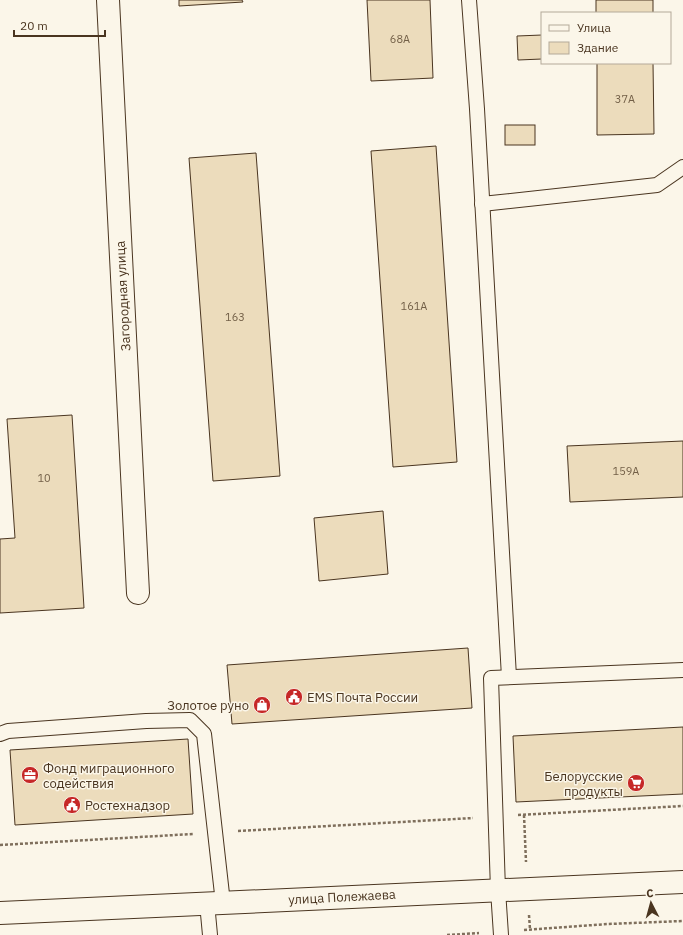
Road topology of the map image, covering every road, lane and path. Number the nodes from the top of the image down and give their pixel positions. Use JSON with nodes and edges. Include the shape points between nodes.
{"nodes":[{"id":1,"x":108,"y":0,"type":"edge"},
{"id":2,"x":469,"y":0,"type":"edge"},
{"id":3,"x":683,"y":167,"type":"edge"},
{"id":4,"x":482,"y":204,"type":"junction"},
{"id":5,"x":138,"y":593,"type":"dead end"},
{"id":6,"x":683,"y":670,"type":"edge"},
{"id":7,"x":509,"y":677,"type":"junction"},
{"id":8,"x":0,"y":734,"type":"edge"},
{"id":9,"x":683,"y":806,"type":"edge"},
{"id":10,"x":496,"y":816,"type":"junction"},
{"id":11,"x":215,"y":833,"type":"junction"},
{"id":12,"x":0,"y":845,"type":"edge"},
{"id":13,"x":683,"y":882,"type":"edge"},
{"id":14,"x":498,"y":890,"type":"junction"},
{"id":15,"x":215,"y":903,"type":"junction"},
{"id":16,"x":0,"y":912,"type":"edge"},
{"id":17,"x":683,"y":921,"type":"edge"},
{"id":18,"x":501,"y":933,"type":"edge"},
{"id":19,"x":210,"y":935,"type":"edge"},
{"id":20,"x":447,"y":935,"type":"edge"}],
"edges":[{"from":1,"to":5,"type":"main road","name":"Загородная улица"},
{"from":2,"to":4,"type":"lane"},
{"from":3,"to":4,"type":"lane","via":[[657,185]]},
{"from":4,"to":7,"type":"lane"},
{"from":6,"to":7,"type":"lane"},
{"from":7,"to":10,"type":"lane","via":[[491,678]]},
{"from":8,"to":11,"type":"lane","via":[[16,730],[190,720],[204,734]]},
{"from":9,"to":10,"type":"path"},
{"from":10,"to":11,"type":"path"},
{"from":10,"to":14,"type":"lane"},
{"from":11,"to":12,"type":"path"},
{"from":11,"to":15,"type":"lane"},
{"from":13,"to":14,"type":"main road","name":"улица Полежаева"},
{"from":14,"to":15,"type":"main road","name":"улица Полежаева"},
{"from":14,"to":18,"type":"lane"},
{"from":15,"to":16,"type":"main road","name":"улица Полежаева"},
{"from":15,"to":19,"type":"lane"},
{"from":17,"to":18,"type":"path"},
{"from":18,"to":20,"type":"path"}]}
